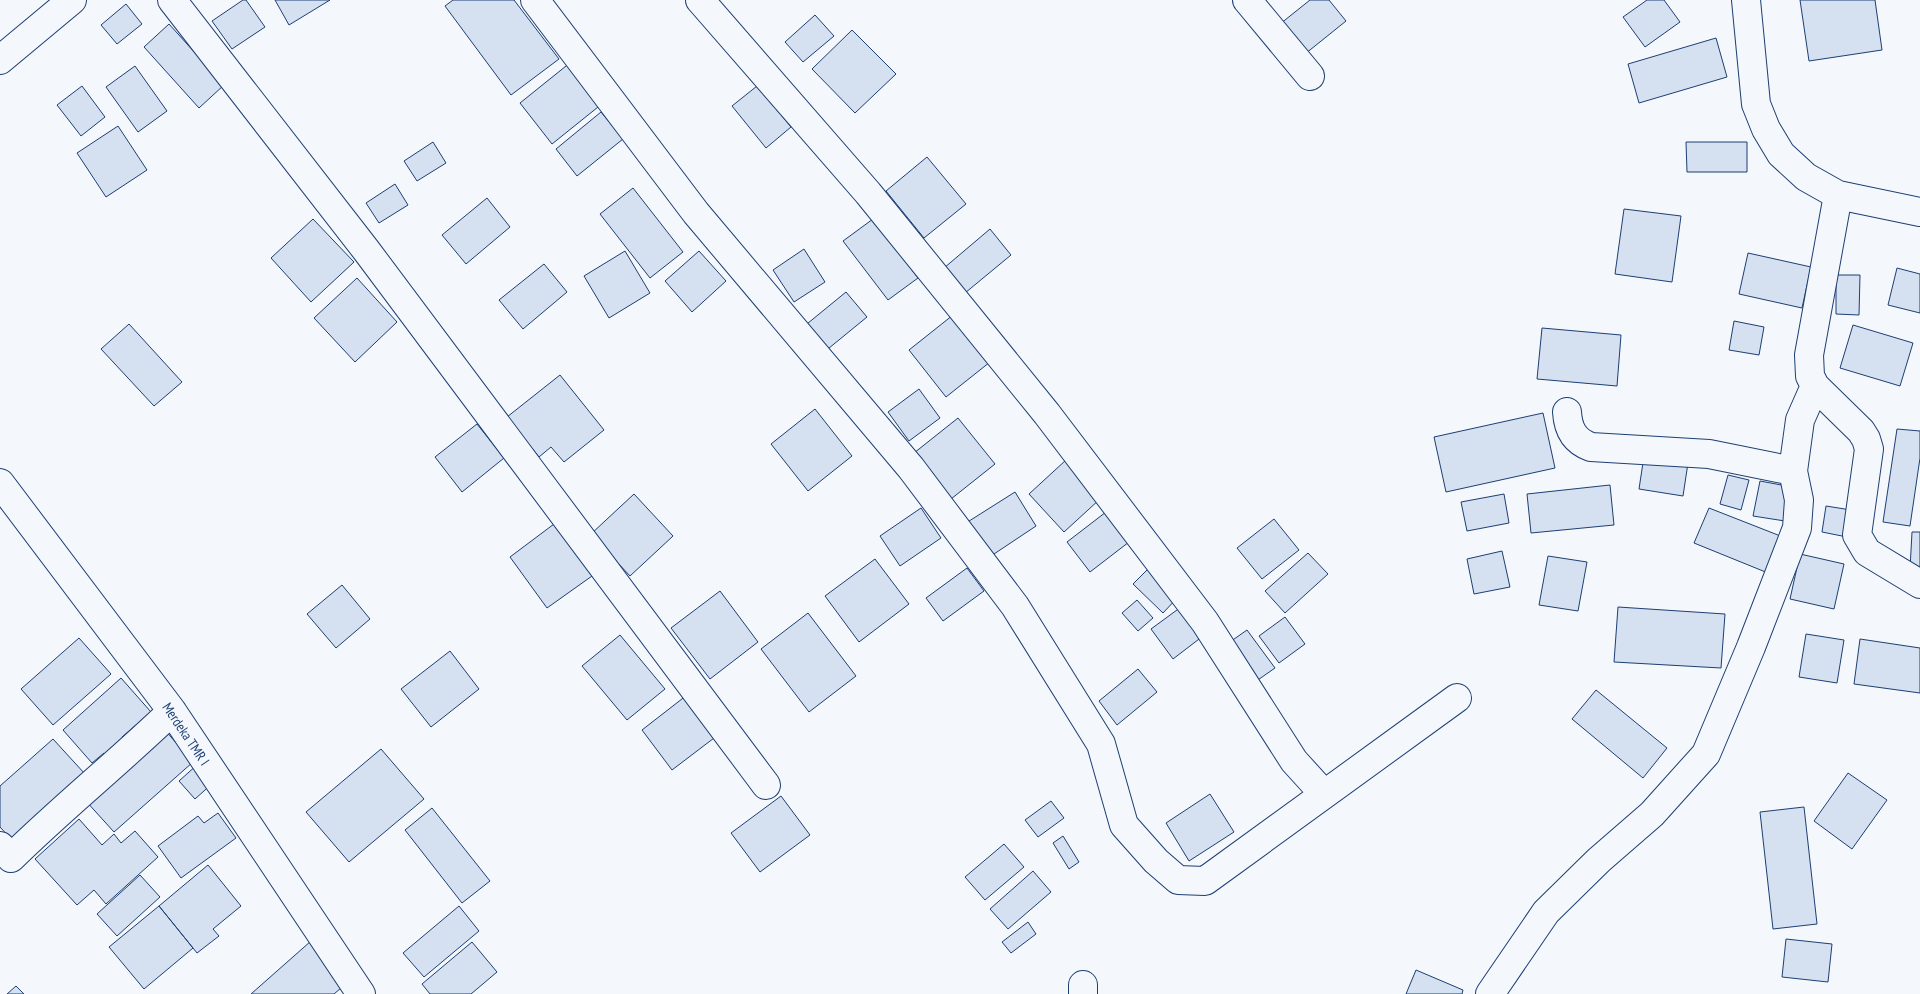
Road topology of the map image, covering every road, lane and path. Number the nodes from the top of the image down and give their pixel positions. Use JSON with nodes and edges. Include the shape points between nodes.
{"nodes":[{"id":1,"x":72,"y":0,"type":"edge"},
{"id":2,"x":172,"y":0,"type":"edge"},
{"id":3,"x":535,"y":0,"type":"edge"},
{"id":4,"x":700,"y":0,"type":"edge"},
{"id":5,"x":1247,"y":0,"type":"edge"},
{"id":6,"x":1746,"y":0,"type":"edge"},
{"id":7,"x":0,"y":60,"type":"edge"},
{"id":8,"x":1310,"y":76,"type":"dead end"},
{"id":9,"x":1838,"y":195,"type":"junction"},
{"id":10,"x":1920,"y":212,"type":"edge"},
{"id":11,"x":1815,"y":386,"type":"junction"},
{"id":12,"x":1567,"y":412,"type":"dead end"},
{"id":13,"x":1793,"y":471,"type":"junction"},
{"id":14,"x":0,"y":483,"type":"edge"},
{"id":15,"x":1920,"y":584,"type":"edge"},
{"id":16,"x":1457,"y":698,"type":"dead end"},
{"id":17,"x":172,"y":712,"type":"junction"},
{"id":18,"x":766,"y":784,"type":"dead end"},
{"id":19,"x":1324,"y":794,"type":"junction"},
{"id":20,"x":0,"y":846,"type":"edge"},
{"id":21,"x":361,"y":994,"type":"edge"},
{"id":22,"x":1490,"y":994,"type":"edge"}],
"edges":[{"from":1,"to":7,"type":"street"},
{"from":2,"to":18,"type":"street","via":[[366,250]]},
{"from":3,"to":19,"type":"street","via":[[696,213],[911,468],[1015,606],[1101,744],[1124,825],[1156,861],[1178,880],[1205,881]]},
{"from":4,"to":19,"type":"street","via":[[868,193],[1047,414],[1205,622],[1294,761]]},
{"from":5,"to":8,"type":"street"},
{"from":6,"to":9,"type":"street","via":[[1756,104],[1766,128],[1781,154],[1806,177]]},
{"from":9,"to":10,"type":"street"},
{"from":9,"to":11,"type":"street","via":[[1809,355],[1810,376]]},
{"from":11,"to":13,"type":"street","via":[[1800,420]]},
{"from":11,"to":15,"type":"street","via":[[1866,438],[1869,449],[1857,535],[1867,552]]},
{"from":12,"to":13,"type":"street","via":[[1568,426],[1576,438],[1591,447],[1709,454]]},
{"from":13,"to":22,"type":"street","via":[[1799,500],[1797,528],[1706,754],[1652,814],[1546,912]]},
{"from":14,"to":17,"type":"street","name":"Merdeka TMR I"},
{"from":16,"to":19,"type":"street"},
{"from":17,"to":20,"type":"street","via":[[10,858]]},
{"from":17,"to":21,"type":"street","name":"Merdeka TMR I"}]}
